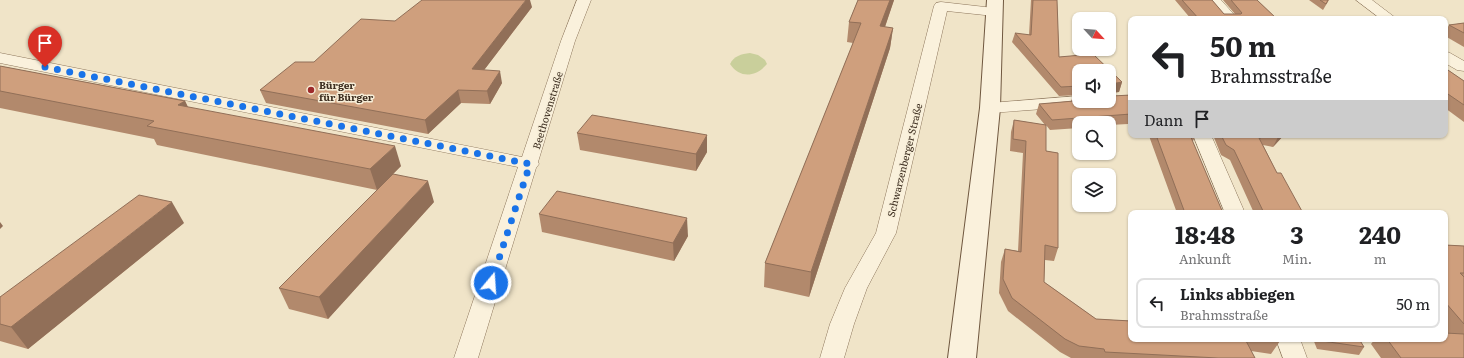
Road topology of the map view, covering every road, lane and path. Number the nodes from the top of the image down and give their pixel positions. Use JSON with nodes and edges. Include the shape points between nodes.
{"nodes":[{"id":1,"x":584,"y":0,"type":"edge"},
{"id":2,"x":1213,"y":0,"type":"edge"},
{"id":3,"x":1363,"y":0,"type":"edge"},
{"id":4,"x":995,"y":6,"type":"edge"},
{"id":5,"x":1228,"y":16,"type":"edge"},
{"id":6,"x":1386,"y":16,"type":"edge"},
{"id":7,"x":0,"y":58,"type":"edge"},
{"id":8,"x":1448,"y":59,"type":"edge"},
{"id":9,"x":1448,"y":70,"type":"edge"},
{"id":10,"x":1464,"y":72,"type":"edge"},
{"id":11,"x":1072,"y":102,"type":"edge"},
{"id":12,"x":990,"y":108,"type":"junction"},
{"id":13,"x":1203,"y":138,"type":"edge"},
{"id":14,"x":530,"y":164,"type":"junction"},
{"id":15,"x":1234,"y":210,"type":"edge"},
{"id":16,"x":1289,"y":342,"type":"edge"},
{"id":17,"x":466,"y":358,"type":"edge"},
{"id":18,"x":832,"y":358,"type":"edge"},
{"id":19,"x":962,"y":358,"type":"edge"},
{"id":20,"x":1295,"y":358,"type":"edge"}],
"edges":[{"from":1,"to":14,"type":"street","name":"Beethovenstraße","via":[[568,41]]},
{"from":2,"to":5,"type":"street"},
{"from":3,"to":6,"type":"street"},
{"from":4,"to":12,"type":"main road","name":"Schwarzenberger Straße"},
{"from":4,"to":18,"type":"street","name":"Schwarzenberger Straße","via":[[941,6],[886,233],[856,288]]},
{"from":7,"to":14,"type":"street"},
{"from":8,"to":10,"type":"street"},
{"from":9,"to":10,"type":"street"},
{"from":11,"to":12,"type":"street"},
{"from":12,"to":19,"type":"main road","name":"Schwarzenberger Straße"},
{"from":13,"to":15,"type":"street"},
{"from":14,"to":17,"type":"street","name":"Beethovenstraße"},
{"from":16,"to":20,"type":"street"}]}
